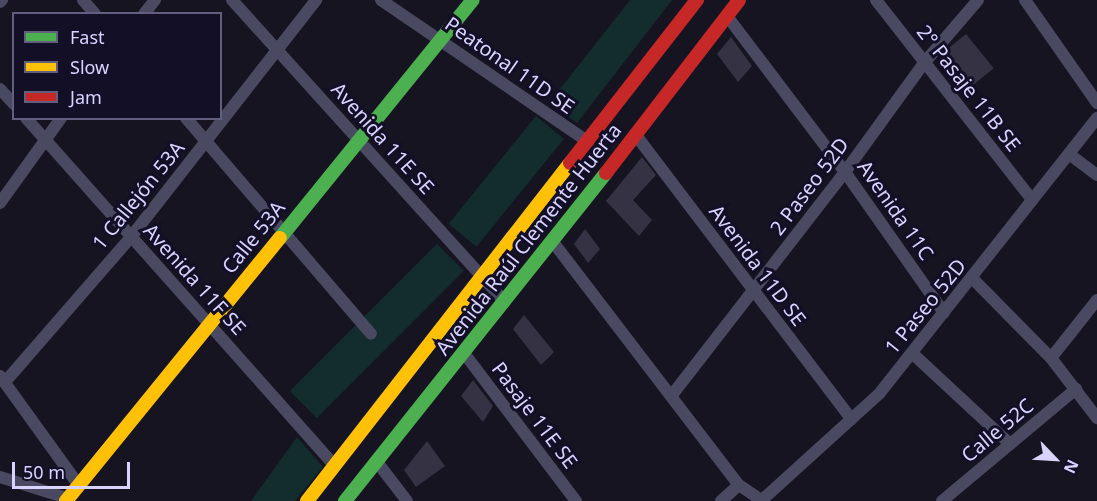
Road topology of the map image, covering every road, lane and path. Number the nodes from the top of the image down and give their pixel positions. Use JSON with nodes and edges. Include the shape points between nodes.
{"nodes":[{"id":1,"x":83,"y":0,"type":"edge"},
{"id":2,"x":155,"y":0,"type":"edge"},
{"id":3,"x":232,"y":0,"type":"edge"},
{"id":4,"x":316,"y":0,"type":"edge"},
{"id":5,"x":381,"y":0,"type":"edge"},
{"id":6,"x":473,"y":0,"type":"edge"},
{"id":7,"x":697,"y":0,"type":"edge"},
{"id":8,"x":739,"y":0,"type":"edge"},
{"id":9,"x":876,"y":0,"type":"edge"},
{"id":10,"x":978,"y":0,"type":"edge"},
{"id":11,"x":1025,"y":0,"type":"edge"},
{"id":12,"x":93,"y":12,"type":"edge"},
{"id":13,"x":146,"y":12,"type":"edge"},
{"id":14,"x":727,"y":16,"type":"junction"},
{"id":15,"x":440,"y":41,"type":"junction"},
{"id":16,"x":277,"y":51,"type":"junction"},
{"id":17,"x":924,"y":63,"type":"junction"},
{"id":18,"x":0,"y":89,"type":"edge"},
{"id":19,"x":12,"y":102,"type":"edge"},
{"id":20,"x":1097,"y":103,"type":"edge"},
{"id":21,"x":1097,"y":118,"type":"edge"},
{"id":22,"x":28,"y":120,"type":"edge"},
{"id":23,"x":58,"y":120,"type":"edge"},
{"id":24,"x":188,"y":120,"type":"edge"},
{"id":25,"x":635,"y":134,"type":"junction"},
{"id":26,"x":44,"y":139,"type":"junction"},
{"id":27,"x":360,"y":139,"type":"junction"},
{"id":28,"x":206,"y":142,"type":"junction"},
{"id":29,"x":588,"y":142,"type":"junction"},
{"id":30,"x":1069,"y":154,"type":"junction"},
{"id":31,"x":845,"y":172,"type":"junction"},
{"id":32,"x":1097,"y":175,"type":"edge"},
{"id":33,"x":1032,"y":200,"type":"junction"},
{"id":34,"x":0,"y":203,"type":"edge"},
{"id":35,"x":284,"y":231,"type":"junction"},
{"id":36,"x":131,"y":237,"type":"junction"},
{"id":37,"x":553,"y":242,"type":"junction"},
{"id":38,"x":482,"y":279,"type":"junction"},
{"id":39,"x":973,"y":279,"type":"junction"},
{"id":40,"x":753,"y":292,"type":"junction"},
{"id":41,"x":1097,"y":300,"type":"edge"},
{"id":42,"x":505,"y":302,"type":"junction"},
{"id":43,"x":944,"y":313,"type":"junction"},
{"id":44,"x":209,"y":324,"type":"junction"},
{"id":45,"x":371,"y":334,"type":"dead end"},
{"id":46,"x":464,"y":353,"type":"junction"},
{"id":47,"x":912,"y":353,"type":"junction"},
{"id":48,"x":1051,"y":358,"type":"junction"},
{"id":49,"x":3,"y":379,"type":"edge"},
{"id":50,"x":1076,"y":389,"type":"junction"},
{"id":51,"x":672,"y":396,"type":"junction"},
{"id":52,"x":1097,"y":418,"type":"edge"},
{"id":53,"x":851,"y":419,"type":"junction"},
{"id":54,"x":1011,"y":444,"type":"junction"},
{"id":55,"x":377,"y":462,"type":"junction"},
{"id":56,"x":335,"y":466,"type":"junction"},
{"id":57,"x":0,"y":477,"type":"edge"},
{"id":58,"x":78,"y":484,"type":"junction"},
{"id":59,"x":739,"y":485,"type":"junction"},
{"id":60,"x":68,"y":500,"type":"edge"},
{"id":61,"x":763,"y":500,"type":"edge"},
{"id":62,"x":307,"y":501,"type":"edge"},
{"id":63,"x":345,"y":501,"type":"edge"},
{"id":64,"x":407,"y":501,"type":"edge"},
{"id":65,"x":576,"y":501,"type":"edge"},
{"id":66,"x":721,"y":501,"type":"edge"},
{"id":67,"x":942,"y":501,"type":"edge"}],
"edges":[{"from":1,"to":12,"type":"street"},
{"from":2,"to":13,"type":"street"},
{"from":3,"to":16,"type":"street","name":"Avenida 11E SE"},
{"from":4,"to":16,"type":"street","name":"1 Callejón 53A"},
{"from":5,"to":15,"type":"street","name":"Peatonal 11D SE"},
{"from":6,"to":15,"type":"main road","name":"Calle 53A"},
{"from":7,"to":29,"type":"main road","name":"Avenida Raúl Clemente Huerta"},
{"from":8,"to":14,"type":"main road","name":"Avenida Raúl Clemente Huerta"},
{"from":9,"to":17,"type":"street","name":"2° Pasaje 11B SE"},
{"from":10,"to":17,"type":"street","name":"2 Paseo 52D"},
{"from":11,"to":20,"type":"street"},
{"from":14,"to":25,"type":"main road","name":"Avenida Raúl Clemente Huerta"},
{"from":14,"to":31,"type":"street","name":"Avenida 11C"},
{"from":15,"to":27,"type":"main road","name":"Calle 53A"},
{"from":15,"to":29,"type":"street","name":"Peatonal 11D SE"},
{"from":16,"to":27,"type":"street","name":"Avenida 11E SE"},
{"from":16,"to":28,"type":"street","name":"1 Callejón 53A"},
{"from":17,"to":31,"type":"street","name":"2 Paseo 52D"},
{"from":17,"to":33,"type":"street","name":"2° Pasaje 11B SE"},
{"from":18,"to":19,"type":"street"},
{"from":21,"to":30,"type":"street","name":"1 Paseo 52D"},
{"from":22,"to":26,"type":"street","name":"Avenida 11F SE"},
{"from":23,"to":26,"type":"street"},
{"from":24,"to":28,"type":"street"},
{"from":25,"to":37,"type":"main road","name":"Avenida Raúl Clemente Huerta"},
{"from":25,"to":40,"type":"street","name":"Avenida 11D SE"},
{"from":26,"to":34,"type":"street"},
{"from":26,"to":36,"type":"street","name":"Avenida 11F SE"},
{"from":27,"to":35,"type":"main road","name":"Calle 53A"},
{"from":27,"to":38,"type":"street","name":"Avenida 11E SE"},
{"from":28,"to":35,"type":"street"},
{"from":28,"to":36,"type":"street","name":"1 Callejón 53A"},
{"from":29,"to":38,"type":"main road","name":"Avenida Raúl Clemente Huerta"},
{"from":30,"to":32,"type":"street"},
{"from":30,"to":33,"type":"street","name":"1 Paseo 52D"},
{"from":31,"to":40,"type":"street","name":"2 Paseo 52D"},
{"from":31,"to":43,"type":"street","name":"Avenida 11C"},
{"from":33,"to":39,"type":"street","name":"1 Paseo 52D"},
{"from":35,"to":44,"type":"main road","name":"Calle 53A"},
{"from":35,"to":45,"type":"street"},
{"from":36,"to":44,"type":"street","name":"Avenida 11F SE"},
{"from":36,"to":49,"type":"street","name":"1 Callejón 53A"},
{"from":37,"to":42,"type":"main road","name":"Avenida Raúl Clemente Huerta"},
{"from":37,"to":51,"type":"street"},
{"from":38,"to":42,"type":"street","name":"Avenida 11E SE"},
{"from":38,"to":56,"type":"main road","name":"Avenida Raúl Clemente Huerta"},
{"from":39,"to":43,"type":"street","name":"1 Paseo 52D"},
{"from":39,"to":48,"type":"street"},
{"from":40,"to":51,"type":"street","name":"2 Paseo 52D"},
{"from":40,"to":53,"type":"street","name":"Avenida 11D SE"},
{"from":41,"to":48,"type":"street"},
{"from":42,"to":46,"type":"main road","name":"Avenida Raúl Clemente Huerta"},
{"from":43,"to":47,"type":"street","name":"1 Paseo 52D"},
{"from":44,"to":56,"type":"street","name":"Avenida 11F SE"},
{"from":44,"to":58,"type":"main road","name":"Calle 53A"},
{"from":46,"to":55,"type":"main road","name":"Avenida Raúl Clemente Huerta"},
{"from":46,"to":65,"type":"street","name":"Pasaje 11E SE"},
{"from":47,"to":53,"type":"street","name":"1 Paseo 52D","via":[[879,394]]},
{"from":47,"to":54,"type":"street"},
{"from":48,"to":50,"type":"street"},
{"from":49,"to":58,"type":"street"},
{"from":50,"to":52,"type":"street"},
{"from":50,"to":54,"type":"street","name":"Calle 52C"},
{"from":51,"to":59,"type":"street"},
{"from":53,"to":61,"type":"street","name":"1 Paseo 52D"},
{"from":54,"to":67,"type":"street","name":"Calle 52C"},
{"from":55,"to":63,"type":"main road","name":"Avenida Raúl Clemente Huerta"},
{"from":55,"to":64,"type":"street"},
{"from":56,"to":62,"type":"main road","name":"Avenida Raúl Clemente Huerta"},
{"from":57,"to":60,"type":"street"},
{"from":58,"to":60,"type":"main road","name":"Calle 53A"},
{"from":59,"to":61,"type":"street"},
{"from":59,"to":66,"type":"street"}]}
